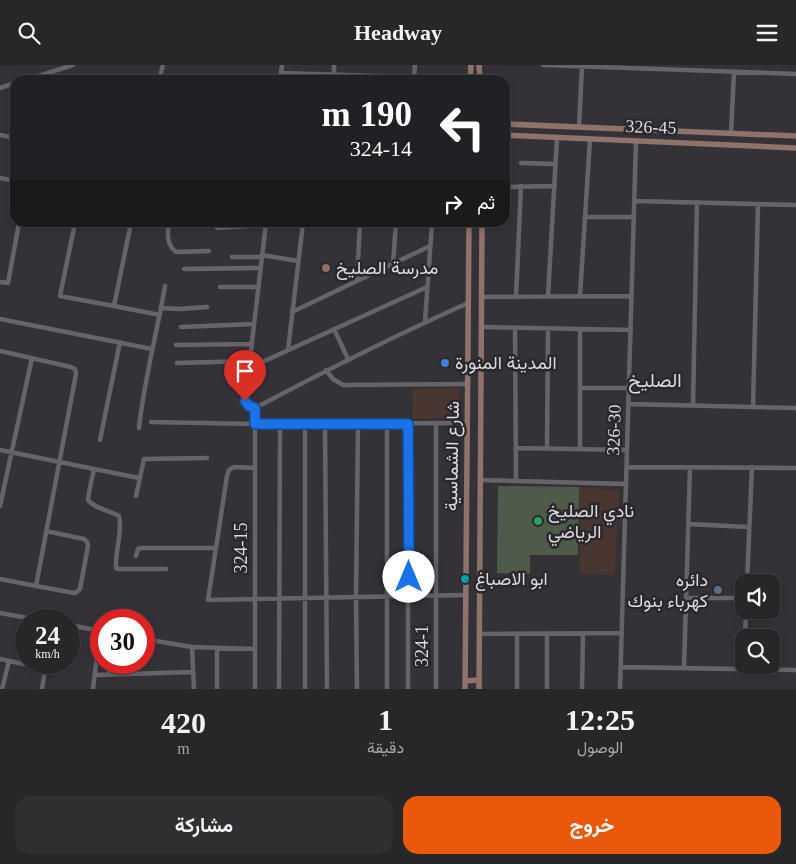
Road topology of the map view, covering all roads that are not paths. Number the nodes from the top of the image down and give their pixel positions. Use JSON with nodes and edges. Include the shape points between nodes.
{"nodes":[{"id":1,"x":73,"y":65,"type":"edge"},
{"id":2,"x":282,"y":65,"type":"edge"},
{"id":3,"x":334,"y":65,"type":"edge"},
{"id":4,"x":543,"y":65,"type":"edge"},
{"id":5,"x":767,"y":65,"type":"edge"},
{"id":6,"x":582,"y":66,"type":"edge"},
{"id":7,"x":609,"y":66,"type":"edge"},
{"id":8,"x":665,"y":67,"type":"edge"},
{"id":9,"x":734,"y":72,"type":"junction"},
{"id":10,"x":281,"y":73,"type":"joint"},
{"id":11,"x":767,"y":73,"type":"junction"},
{"id":12,"x":45,"y":74,"type":"joint"},
{"id":13,"x":796,"y":74,"type":"edge"},
{"id":14,"x":42,"y":75,"type":"edge"},
{"id":15,"x":334,"y":75,"type":"joint"},
{"id":16,"x":510,"y":124,"type":"edge"},
{"id":17,"x":578,"y":127,"type":"junction"},
{"id":18,"x":731,"y":133,"type":"junction"},
{"id":19,"x":510,"y":135,"type":"edge"},
{"id":20,"x":796,"y":136,"type":"edge"},
{"id":21,"x":557,"y":138,"type":"junction"},
{"id":22,"x":590,"y":139,"type":"junction"},
{"id":23,"x":636,"y":141,"type":"junction"},
{"id":24,"x":796,"y":148,"type":"edge"},
{"id":25,"x":521,"y":163,"type":"dead end"},
{"id":26,"x":555,"y":164,"type":"junction"},
{"id":27,"x":510,"y":187,"type":"edge"},
{"id":28,"x":521,"y":187,"type":"junction"},
{"id":29,"x":555,"y":187,"type":"junction"},
{"id":30,"x":634,"y":201,"type":"junction"},
{"id":31,"x":697,"y":203,"type":"junction"},
{"id":32,"x":758,"y":204,"type":"junction"},
{"id":33,"x":796,"y":205,"type":"edge"},
{"id":34,"x":585,"y":217,"type":"junction"},
{"id":35,"x":634,"y":217,"type":"junction"},
{"id":36,"x":18,"y":227,"type":"edge"},
{"id":37,"x":74,"y":227,"type":"edge"},
{"id":38,"x":130,"y":227,"type":"edge"},
{"id":39,"x":168,"y":227,"type":"edge"},
{"id":40,"x":229,"y":227,"type":"edge"},
{"id":41,"x":266,"y":227,"type":"edge"},
{"id":42,"x":302,"y":227,"type":"edge"},
{"id":43,"x":360,"y":227,"type":"edge"},
{"id":44,"x":396,"y":227,"type":"edge"},
{"id":45,"x":432,"y":227,"type":"edge"},
{"id":46,"x":469,"y":227,"type":"edge"},
{"id":47,"x":482,"y":227,"type":"edge"},
{"id":48,"x":217,"y":228,"type":"dead end"},
{"id":49,"x":430,"y":246,"type":"junction"},
{"id":50,"x":209,"y":251,"type":"dead end"},
{"id":51,"x":262,"y":256,"type":"junction"},
{"id":52,"x":232,"y":257,"type":"dead end"},
{"id":53,"x":298,"y":261,"type":"junction"},
{"id":54,"x":393,"y":264,"type":"junction"},
{"id":55,"x":261,"y":268,"type":"junction"},
{"id":56,"x":184,"y":269,"type":"dead end"},
{"id":57,"x":357,"y":280,"type":"junction"},
{"id":58,"x":0,"y":282,"type":"edge"},
{"id":59,"x":165,"y":286,"type":"dead end"},
{"id":60,"x":220,"y":287,"type":"dead end"},
{"id":61,"x":259,"y":287,"type":"junction"},
{"id":62,"x":426,"y":287,"type":"junction"},
{"id":63,"x":548,"y":296,"type":"junction"},
{"id":64,"x":580,"y":296,"type":"junction"},
{"id":65,"x":632,"y":296,"type":"junction"},
{"id":66,"x":482,"y":297,"type":"junction"},
{"id":67,"x":516,"y":297,"type":"junction"},
{"id":68,"x":468,"y":303,"type":"junction"},
{"id":69,"x":114,"y":306,"type":"junction"},
{"id":70,"x":207,"y":307,"type":"dead end"},
{"id":71,"x":162,"y":308,"type":"junction"},
{"id":72,"x":292,"y":312,"type":"junction"},
{"id":73,"x":160,"y":315,"type":"junction"},
{"id":74,"x":0,"y":319,"type":"edge"},
{"id":75,"x":425,"y":322,"type":"junction"},
{"id":76,"x":254,"y":324,"type":"junction"},
{"id":77,"x":181,"y":327,"type":"dead end"},
{"id":78,"x":482,"y":327,"type":"junction"},
{"id":79,"x":514,"y":328,"type":"junction"},
{"id":80,"x":334,"y":329,"type":"junction"},
{"id":81,"x":548,"y":329,"type":"junction"},
{"id":82,"x":580,"y":329,"type":"junction"},
{"id":83,"x":631,"y":331,"type":"junction"},
{"id":84,"x":120,"y":342,"type":"junction"},
{"id":85,"x":252,"y":343,"type":"junction"},
{"id":86,"x":176,"y":345,"type":"dead end"},
{"id":87,"x":152,"y":349,"type":"junction"},
{"id":88,"x":288,"y":350,"type":"junction"},
{"id":89,"x":0,"y":351,"type":"edge"},
{"id":90,"x":468,"y":352,"type":"junction"},
{"id":91,"x":481,"y":353,"type":"junction"},
{"id":92,"x":32,"y":358,"type":"junction"},
{"id":93,"x":348,"y":359,"type":"junction"},
{"id":94,"x":250,"y":361,"type":"junction"},
{"id":95,"x":177,"y":363,"type":"dead end"},
{"id":96,"x":249,"y":368,"type":"junction"},
{"id":97,"x":326,"y":370,"type":"junction"},
{"id":98,"x":468,"y":384,"type":"junction"},
{"id":99,"x":580,"y":388,"type":"junction"},
{"id":100,"x":629,"y":388,"type":"junction"},
{"id":101,"x":629,"y":404,"type":"junction"},
{"id":102,"x":693,"y":405,"type":"junction"},
{"id":103,"x":753,"y":407,"type":"junction"},
{"id":104,"x":255,"y":408,"type":"junction"},
{"id":105,"x":796,"y":408,"type":"edge"},
{"id":106,"x":151,"y":423,"type":"dead end"},
{"id":107,"x":436,"y":423,"type":"junction"},
{"id":108,"x":467,"y":423,"type":"junction"},
{"id":109,"x":255,"y":424,"type":"junction"},
{"id":110,"x":280,"y":424,"type":"junction"},
{"id":111,"x":305,"y":424,"type":"junction"},
{"id":112,"x":325,"y":424,"type":"junction"},
{"id":113,"x":358,"y":424,"type":"junction"},
{"id":114,"x":387,"y":424,"type":"junction"},
{"id":115,"x":408,"y":424,"type":"junction"},
{"id":116,"x":139,"y":428,"type":"dead end"},
{"id":117,"x":100,"y":440,"type":"dead end"},
{"id":118,"x":516,"y":448,"type":"junction"},
{"id":119,"x":547,"y":449,"type":"junction"},
{"id":120,"x":580,"y":449,"type":"junction"},
{"id":121,"x":0,"y":450,"type":"edge"},
{"id":122,"x":627,"y":450,"type":"junction"},
{"id":123,"x":12,"y":453,"type":"junction"},
{"id":124,"x":207,"y":458,"type":"dead end"},
{"id":125,"x":60,"y":462,"type":"junction"},
{"id":126,"x":627,"y":467,"type":"junction"},
{"id":127,"x":690,"y":467,"type":"junction"},
{"id":128,"x":752,"y":467,"type":"junction"},
{"id":129,"x":255,"y":468,"type":"junction"},
{"id":130,"x":796,"y":468,"type":"edge"},
{"id":131,"x":94,"y":469,"type":"junction"},
{"id":132,"x":139,"y":478,"type":"junction"},
{"id":133,"x":480,"y":480,"type":"junction"},
{"id":134,"x":516,"y":481,"type":"junction"},
{"id":135,"x":626,"y":484,"type":"junction"},
{"id":136,"x":136,"y":496,"type":"dead end"},
{"id":137,"x":0,"y":506,"type":"edge"},
{"id":138,"x":688,"y":525,"type":"junction"},
{"id":139,"x":748,"y":527,"type":"junction"},
{"id":140,"x":46,"y":531,"type":"junction"},
{"id":141,"x":216,"y":547,"type":"junction"},
{"id":142,"x":136,"y":556,"type":"dead end"},
{"id":143,"x":166,"y":569,"type":"dead end"},
{"id":144,"x":747,"y":574,"type":"edge"},
{"id":145,"x":0,"y":579,"type":"edge"},
{"id":146,"x":36,"y":585,"type":"junction"},
{"id":147,"x":466,"y":595,"type":"junction"},
{"id":148,"x":436,"y":596,"type":"junction"},
{"id":149,"x":356,"y":597,"type":"junction"},
{"id":150,"x":387,"y":597,"type":"junction"},
{"id":151,"x":409,"y":597,"type":"junction"},
{"id":152,"x":326,"y":598,"type":"junction"},
{"id":153,"x":686,"y":598,"type":"junction"},
{"id":154,"x":255,"y":599,"type":"junction"},
{"id":155,"x":279,"y":599,"type":"junction"},
{"id":156,"x":306,"y":599,"type":"junction"},
{"id":157,"x":735,"y":599,"type":"edge"},
{"id":158,"x":0,"y":613,"type":"edge"},
{"id":159,"x":15,"y":616,"type":"edge"},
{"id":160,"x":622,"y":633,"type":"junction"},
{"id":161,"x":479,"y":634,"type":"junction"},
{"id":162,"x":517,"y":634,"type":"junction"},
{"id":163,"x":547,"y":634,"type":"junction"},
{"id":164,"x":583,"y":634,"type":"junction"},
{"id":165,"x":155,"y":641,"type":"edge"},
{"id":166,"x":192,"y":647,"type":"junction"},
{"id":167,"x":217,"y":648,"type":"junction"},
{"id":168,"x":255,"y":649,"type":"junction"},
{"id":169,"x":0,"y":659,"type":"edge"},
{"id":170,"x":9,"y":661,"type":"junction"},
{"id":171,"x":621,"y":667,"type":"junction"},
{"id":172,"x":735,"y":667,"type":"edge"},
{"id":173,"x":684,"y":668,"type":"junction"},
{"id":174,"x":780,"y":669,"type":"edge"},
{"id":175,"x":796,"y":670,"type":"edge"},
{"id":176,"x":193,"y":672,"type":"junction"},
{"id":177,"x":155,"y":673,"type":"edge"},
{"id":178,"x":109,"y":674,"type":"edge"},
{"id":179,"x":95,"y":675,"type":"joint"},
{"id":180,"x":479,"y":680,"type":"junction"},
{"id":181,"x":465,"y":681,"type":"junction"},
{"id":182,"x":2,"y":689,"type":"edge"},
{"id":183,"x":42,"y":689,"type":"edge"},
{"id":184,"x":93,"y":689,"type":"edge"},
{"id":185,"x":194,"y":689,"type":"edge"},
{"id":186,"x":217,"y":689,"type":"edge"},
{"id":187,"x":255,"y":689,"type":"edge"},
{"id":188,"x":279,"y":689,"type":"edge"},
{"id":189,"x":305,"y":689,"type":"edge"},
{"id":190,"x":327,"y":689,"type":"edge"},
{"id":191,"x":357,"y":689,"type":"edge"},
{"id":192,"x":387,"y":689,"type":"edge"},
{"id":193,"x":408,"y":689,"type":"edge"},
{"id":194,"x":436,"y":689,"type":"edge"},
{"id":195,"x":465,"y":689,"type":"edge"},
{"id":196,"x":479,"y":689,"type":"edge"},
{"id":197,"x":517,"y":689,"type":"edge"},
{"id":198,"x":547,"y":689,"type":"edge"},
{"id":199,"x":582,"y":689,"type":"edge"},
{"id":200,"x":620,"y":689,"type":"edge"}],
"edges":[{"from":1,"to":12,"type":"street"},
{"from":2,"to":10,"type":"street"},
{"from":3,"to":15,"type":"street"},
{"from":4,"to":6,"type":"street"},
{"from":5,"to":11,"type":"street"},
{"from":6,"to":7,"type":"street"},
{"from":6,"to":17,"type":"street"},
{"from":7,"to":8,"type":"street"},
{"from":8,"to":9,"type":"street"},
{"from":9,"to":11,"type":"street"},
{"from":9,"to":18,"type":"street"},
{"from":10,"to":15,"type":"street"},
{"from":11,"to":13,"type":"street"},
{"from":12,"to":14,"type":"street"},
{"from":16,"to":17,"type":"street","name":"326-45"},
{"from":17,"to":18,"type":"street","name":"326-45"},
{"from":18,"to":20,"type":"street","name":"326-45"},
{"from":19,"to":21,"type":"street","name":"326-45"},
{"from":21,"to":22,"type":"street","name":"326-45"},
{"from":21,"to":26,"type":"street"},
{"from":22,"to":23,"type":"street","name":"326-45"},
{"from":22,"to":34,"type":"street"},
{"from":23,"to":24,"type":"street","name":"326-45"},
{"from":23,"to":30,"type":"street","name":"326-30"},
{"from":25,"to":26,"type":"street"},
{"from":26,"to":29,"type":"street"},
{"from":27,"to":28,"type":"street"},
{"from":28,"to":29,"type":"street"},
{"from":28,"to":67,"type":"street"},
{"from":29,"to":63,"type":"street"},
{"from":30,"to":31,"type":"street"},
{"from":30,"to":35,"type":"street","name":"326-30"},
{"from":31,"to":32,"type":"street"},
{"from":31,"to":102,"type":"street"},
{"from":32,"to":33,"type":"street"},
{"from":32,"to":103,"type":"street"},
{"from":34,"to":35,"type":"street"},
{"from":34,"to":64,"type":"street"},
{"from":35,"to":65,"type":"street","name":"326-30"},
{"from":36,"to":58,"type":"street","via":[[8,283]]},
{"from":37,"to":69,"type":"street","via":[[60,295]]},
{"from":38,"to":69,"type":"street"},
{"from":39,"to":50,"type":"street","via":[[170,246],[176,252]]},
{"from":40,"to":48,"type":"street"},
{"from":41,"to":51,"type":"street"},
{"from":42,"to":53,"type":"street"},
{"from":43,"to":57,"type":"street"},
{"from":44,"to":54,"type":"street"},
{"from":45,"to":49,"type":"street"},
{"from":46,"to":68,"type":"street","name":"شارع الشماسية"},
{"from":47,"to":66,"type":"street","name":"شارع الشماسية"},
{"from":49,"to":54,"type":"street"},
{"from":49,"to":62,"type":"street"},
{"from":51,"to":52,"type":"street"},
{"from":51,"to":53,"type":"street"},
{"from":51,"to":55,"type":"street"},
{"from":53,"to":72,"type":"street"},
{"from":54,"to":57,"type":"street"},
{"from":55,"to":56,"type":"street"},
{"from":55,"to":61,"type":"street"},
{"from":57,"to":72,"type":"street"},
{"from":59,"to":71,"type":"street"},
{"from":60,"to":61,"type":"street"},
{"from":61,"to":76,"type":"street"},
{"from":62,"to":75,"type":"street"},
{"from":62,"to":80,"type":"street"},
{"from":63,"to":64,"type":"street"},
{"from":63,"to":67,"type":"street"},
{"from":64,"to":65,"type":"street"},
{"from":65,"to":83,"type":"street","name":"326-30"},
{"from":66,"to":67,"type":"street"},
{"from":66,"to":78,"type":"street","name":"شارع الشماسية"},
{"from":68,"to":75,"type":"street"},
{"from":68,"to":90,"type":"street","name":"شارع الشماسية"},
{"from":69,"to":73,"type":"street"},
{"from":70,"to":71,"type":"street"},
{"from":71,"to":73,"type":"street"},
{"from":72,"to":88,"type":"street"},
{"from":73,"to":87,"type":"street"},
{"from":74,"to":84,"type":"street"},
{"from":75,"to":93,"type":"street"},
{"from":76,"to":77,"type":"street"},
{"from":76,"to":85,"type":"street"},
{"from":78,"to":79,"type":"street"},
{"from":78,"to":91,"type":"street","name":"شارع الشماسية"},
{"from":79,"to":81,"type":"street"},
{"from":79,"to":118,"type":"street"},
{"from":80,"to":88,"type":"street"},
{"from":80,"to":93,"type":"street"},
{"from":81,"to":82,"type":"street"},
{"from":81,"to":119,"type":"street"},
{"from":82,"to":83,"type":"street"},
{"from":82,"to":99,"type":"street"},
{"from":83,"to":100,"type":"street","name":"326-30"},
{"from":84,"to":87,"type":"street"},
{"from":84,"to":117,"type":"street"},
{"from":85,"to":86,"type":"street"},
{"from":85,"to":94,"type":"street"},
{"from":87,"to":116,"type":"street"},
{"from":88,"to":96,"type":"street"},
{"from":89,"to":92,"type":"street"},
{"from":90,"to":91,"type":"street"},
{"from":90,"to":98,"type":"street","name":"شارع الشماسية"},
{"from":91,"to":133,"type":"street","name":"شارع الشماسية"},
{"from":92,"to":123,"type":"street"},
{"from":92,"to":125,"type":"street","via":[[75,369]]},
{"from":93,"to":97,"type":"street"},
{"from":94,"to":95,"type":"street"},
{"from":94,"to":96,"type":"street"},
{"from":96,"to":104,"type":"street","via":[[245,401]]},
{"from":97,"to":98,"type":"street","via":[[343,385]]},
{"from":97,"to":104,"type":"street"},
{"from":98,"to":108,"type":"street","name":"شارع الشماسية"},
{"from":99,"to":100,"type":"street"},
{"from":99,"to":120,"type":"street"},
{"from":100,"to":101,"type":"street","name":"326-30"},
{"from":101,"to":102,"type":"street"},
{"from":101,"to":122,"type":"street","name":"326-30"},
{"from":102,"to":103,"type":"street"},
{"from":103,"to":105,"type":"street"},
{"from":104,"to":109,"type":"street","name":"324-15"},
{"from":106,"to":109,"type":"street"},
{"from":107,"to":108,"type":"street"},
{"from":107,"to":115,"type":"street"},
{"from":107,"to":148,"type":"street","name":"324-1"},
{"from":108,"to":147,"type":"street","name":"شارع الشماسية"},
{"from":109,"to":110,"type":"street"},
{"from":109,"to":129,"type":"street","name":"324-15"},
{"from":110,"to":111,"type":"street"},
{"from":110,"to":155,"type":"street"},
{"from":111,"to":112,"type":"street"},
{"from":111,"to":156,"type":"street"},
{"from":112,"to":113,"type":"street"},
{"from":112,"to":152,"type":"street"},
{"from":113,"to":114,"type":"street"},
{"from":113,"to":149,"type":"street"},
{"from":114,"to":115,"type":"street"},
{"from":114,"to":150,"type":"street"},
{"from":115,"to":151,"type":"street"},
{"from":118,"to":119,"type":"street"},
{"from":118,"to":134,"type":"street"},
{"from":119,"to":120,"type":"street"},
{"from":120,"to":122,"type":"street"},
{"from":121,"to":123,"type":"street"},
{"from":122,"to":126,"type":"street","name":"326-30"},
{"from":123,"to":125,"type":"street"},
{"from":123,"to":137,"type":"street"},
{"from":124,"to":132,"type":"street","via":[[144,459]]},
{"from":125,"to":131,"type":"street"},
{"from":125,"to":140,"type":"street"},
{"from":126,"to":127,"type":"street"},
{"from":126,"to":135,"type":"street","name":"326-30"},
{"from":127,"to":128,"type":"street"},
{"from":127,"to":138,"type":"street"},
{"from":128,"to":130,"type":"street"},
{"from":128,"to":139,"type":"street"},
{"from":129,"to":141,"type":"street","via":[[234,467],[229,470]]},
{"from":129,"to":154,"type":"street","name":"324-15"},
{"from":131,"to":132,"type":"street"},
{"from":131,"to":143,"type":"street","via":[[88,500],[92,506],[119,516],[121,523],[116,567]]},
{"from":132,"to":136,"type":"street"},
{"from":133,"to":134,"type":"street"},
{"from":133,"to":161,"type":"street","name":"شارع الشماسية"},
{"from":134,"to":135,"type":"street"},
{"from":135,"to":160,"type":"street","name":"326-30"},
{"from":138,"to":139,"type":"street"},
{"from":138,"to":153,"type":"street"},
{"from":139,"to":144,"type":"street"},
{"from":140,"to":146,"type":"street"},
{"from":140,"to":146,"type":"street","via":[[84,539],[88,546],[77,592]]},
{"from":141,"to":142,"type":"street","via":[[141,548]]},
{"from":141,"to":154,"type":"street","via":[[208,600]]},
{"from":145,"to":146,"type":"street"},
{"from":147,"to":148,"type":"street"},
{"from":147,"to":181,"type":"street","name":"شارع الشماسية"},
{"from":148,"to":151,"type":"street"},
{"from":148,"to":194,"type":"street","name":"324-1"},
{"from":149,"to":150,"type":"street"},
{"from":149,"to":152,"type":"street"},
{"from":149,"to":191,"type":"street"},
{"from":150,"to":151,"type":"street"},
{"from":150,"to":192,"type":"street"},
{"from":151,"to":193,"type":"street"},
{"from":152,"to":156,"type":"street"},
{"from":152,"to":190,"type":"street"},
{"from":153,"to":157,"type":"street"},
{"from":153,"to":173,"type":"street"},
{"from":154,"to":155,"type":"street"},
{"from":154,"to":168,"type":"street","name":"324-15"},
{"from":155,"to":156,"type":"street"},
{"from":155,"to":188,"type":"street"},
{"from":156,"to":189,"type":"street"},
{"from":158,"to":159,"type":"street"},
{"from":160,"to":164,"type":"street"},
{"from":160,"to":171,"type":"street","name":"326-30"},
{"from":161,"to":162,"type":"street"},
{"from":161,"to":180,"type":"street","name":"شارع الشماسية"},
{"from":162,"to":163,"type":"street"},
{"from":162,"to":197,"type":"street"},
{"from":163,"to":164,"type":"street"},
{"from":163,"to":198,"type":"street"},
{"from":164,"to":199,"type":"street"},
{"from":165,"to":166,"type":"street"},
{"from":166,"to":167,"type":"street"},
{"from":166,"to":176,"type":"street"},
{"from":167,"to":168,"type":"street"},
{"from":167,"to":186,"type":"street"},
{"from":168,"to":187,"type":"street","name":"324-15"},
{"from":169,"to":170,"type":"street"},
{"from":170,"to":182,"type":"street"},
{"from":170,"to":183,"type":"street","via":[[44,671]]},
{"from":171,"to":173,"type":"street"},
{"from":171,"to":200,"type":"street","name":"326-30"},
{"from":172,"to":173,"type":"street"},
{"from":174,"to":175,"type":"street"},
{"from":176,"to":177,"type":"street"},
{"from":176,"to":185,"type":"street"},
{"from":178,"to":179,"type":"street"},
{"from":179,"to":184,"type":"street"},
{"from":180,"to":181,"type":"street"},
{"from":180,"to":196,"type":"street","name":"شارع الشماسية"},
{"from":181,"to":195,"type":"street","name":"شارع الشماسية"}]}
